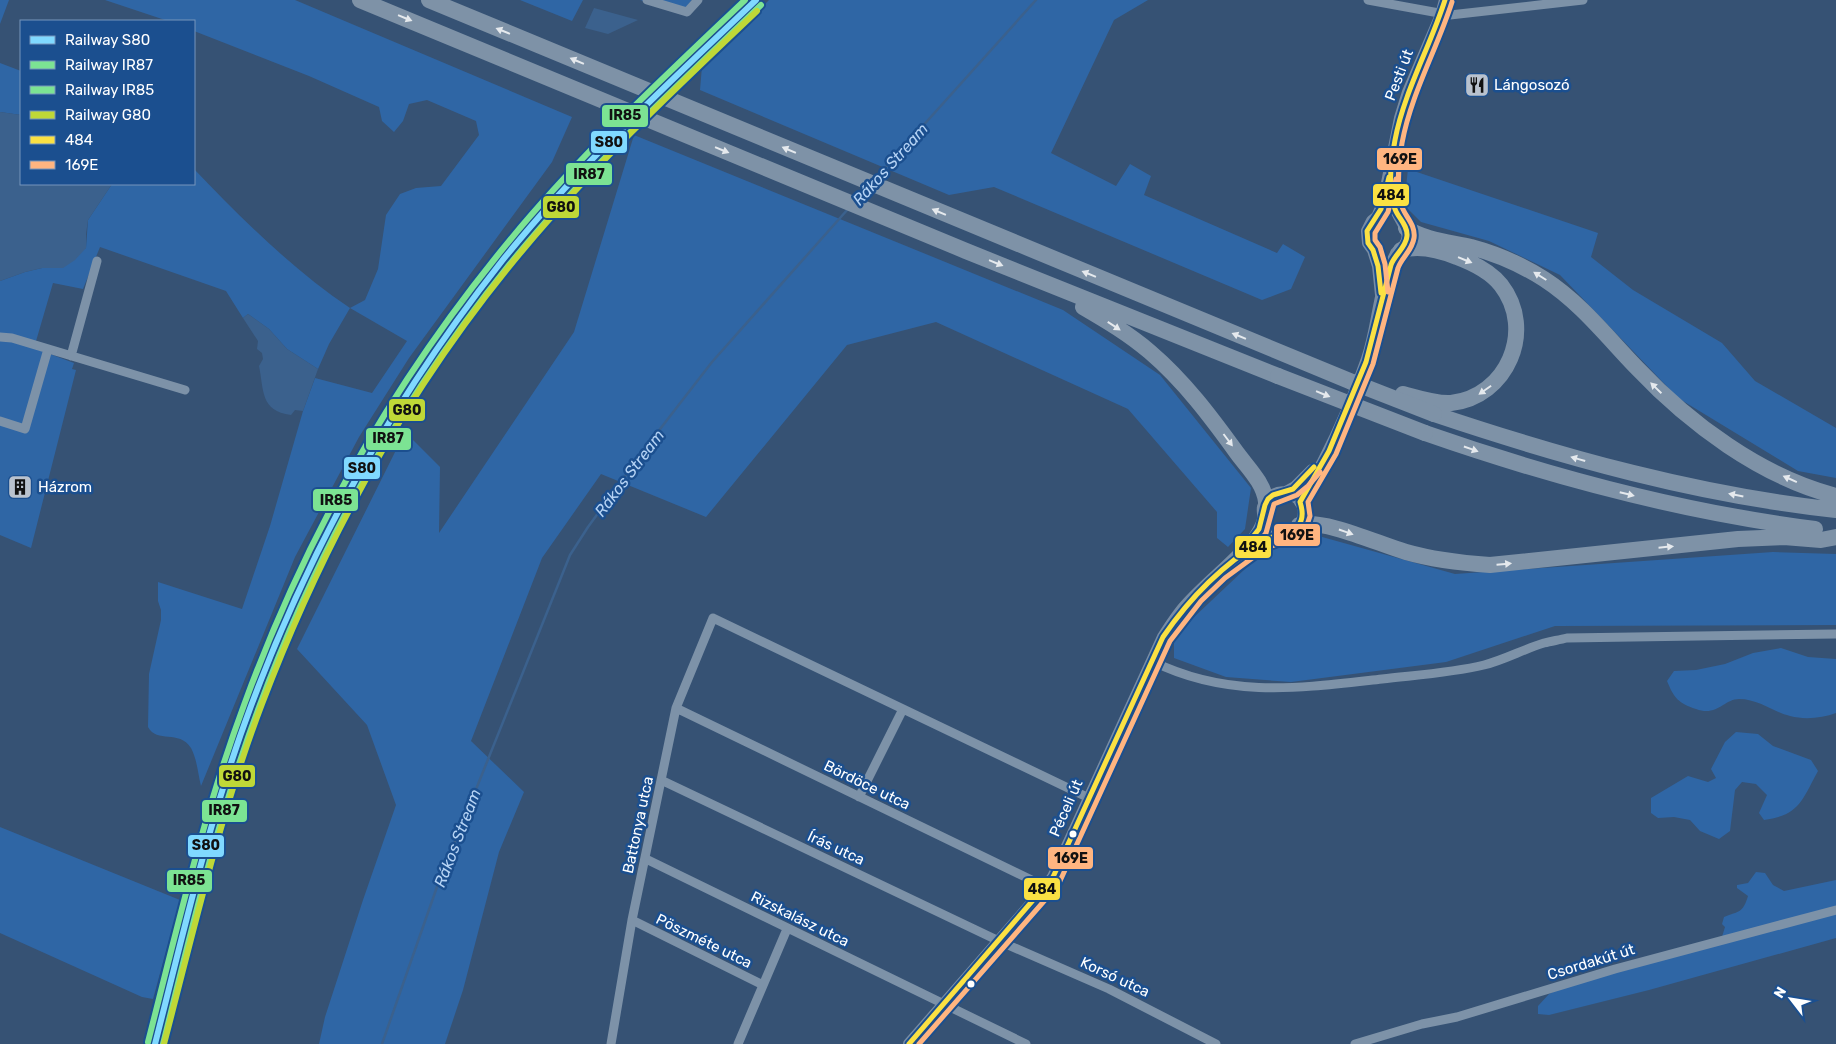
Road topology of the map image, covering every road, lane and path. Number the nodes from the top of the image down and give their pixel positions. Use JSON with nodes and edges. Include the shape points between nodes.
{"nodes":[{"id":1,"x":360,"y":0,"type":"edge"},
{"id":2,"x":429,"y":0,"type":"edge"},
{"id":3,"x":648,"y":0,"type":"edge"},
{"id":4,"x":698,"y":0,"type":"edge"},
{"id":5,"x":1368,"y":0,"type":"edge"},
{"id":6,"x":1445,"y":0,"type":"edge"},
{"id":7,"x":1583,"y":0,"type":"edge"},
{"id":8,"x":1441,"y":14,"type":"junction"},
{"id":9,"x":1392,"y":163,"type":"junction"},
{"id":10,"x":1376,"y":218,"type":"junction"},
{"id":11,"x":1403,"y":223,"type":"junction"},
{"id":12,"x":1373,"y":250,"type":"junction"},
{"id":13,"x":1399,"y":251,"type":"junction"},
{"id":14,"x":97,"y":261,"type":"dead end"},
{"id":15,"x":1027,"y":275,"type":"junction"},
{"id":16,"x":1381,"y":295,"type":"junction"},
{"id":17,"x":0,"y":336,"type":"edge"},
{"id":18,"x":48,"y":349,"type":"junction"},
{"id":19,"x":71,"y":356,"type":"junction"},
{"id":20,"x":1352,"y":382,"type":"junction"},
{"id":21,"x":185,"y":390,"type":"dead end"},
{"id":22,"x":0,"y":421,"type":"edge"},
{"id":23,"x":1330,"y":446,"type":"junction"},
{"id":24,"x":1286,"y":492,"type":"junction"},
{"id":25,"x":1836,"y":496,"type":"edge"},
{"id":26,"x":1300,"y":502,"type":"junction"},
{"id":27,"x":1265,"y":510,"type":"junction"},
{"id":28,"x":1836,"y":510,"type":"edge"},
{"id":29,"x":1299,"y":525,"type":"junction"},
{"id":30,"x":1836,"y":532,"type":"edge"},
{"id":31,"x":1281,"y":533,"type":"junction"},
{"id":32,"x":1836,"y":537,"type":"edge"},
{"id":33,"x":1227,"y":566,"type":"junction"},
{"id":34,"x":1836,"y":634,"type":"edge"},
{"id":35,"x":1152,"y":660,"type":"junction"},
{"id":36,"x":676,"y":708,"type":"junction"},
{"id":37,"x":904,"y":709,"type":"junction"},
{"id":38,"x":661,"y":780,"type":"junction"},
{"id":39,"x":859,"y":797,"type":"junction"},
{"id":40,"x":1089,"y":798,"type":"junction"},
{"id":41,"x":646,"y":859,"type":"junction"},
{"id":42,"x":1046,"y":887,"type":"junction"},
{"id":43,"x":1836,"y":910,"type":"edge"},
{"id":44,"x":632,"y":920,"type":"junction"},
{"id":45,"x":787,"y":928,"type":"junction"},
{"id":46,"x":999,"y":941,"type":"junction"},
{"id":47,"x":763,"y":985,"type":"junction"},
{"id":48,"x":943,"y":1004,"type":"junction"},
{"id":49,"x":611,"y":1044,"type":"edge"},
{"id":50,"x":738,"y":1044,"type":"edge"},
{"id":51,"x":909,"y":1044,"type":"edge"},
{"id":52,"x":1026,"y":1044,"type":"edge"},
{"id":53,"x":1216,"y":1044,"type":"edge"},
{"id":54,"x":1355,"y":1044,"type":"edge"}],
"edges":[{"from":1,"to":15,"type":"highway","one_way":true},
{"from":20,"to":2,"type":"highway","one_way":true},
{"from":3,"to":4,"type":"street","via":[[687,12]]},
{"from":5,"to":8,"type":"street"},
{"from":6,"to":8,"type":"main road","name":"Pesti út"},
{"from":7,"to":8,"type":"street"},
{"from":8,"to":9,"type":"main road","name":"Pesti út","via":[[1408,92]]},
{"from":9,"to":10,"type":"main road","via":[[1383,203]]},
{"from":9,"to":11,"type":"main road","via":[[1394,204]]},
{"from":10,"to":11,"type":"main road","via":[[1388,214]]},
{"from":10,"to":12,"type":"main road","via":[[1367,231],[1368,243]]},
{"from":11,"to":13,"type":"main road","via":[[1407,240]]},
{"from":25,"to":11,"type":"highway","one_way":true,"via":[[1767,468],[1712,435],[1651,384],[1583,309],[1544,279],[1499,256],[1428,238]]},
{"from":12,"to":13,"type":"main road","via":[[1387,255]]},
{"from":12,"to":16,"type":"main road"},
{"from":13,"to":16,"type":"main road"},
{"from":13,"to":20,"type":"highway","one_way":true,"bridge":true,"via":[[1415,247],[1450,254],[1492,276],[1506,293],[1512,308],[1516,332],[1513,354],[1495,383],[1476,396],[1450,403]]},
{"from":14,"to":19,"type":"street"},
{"from":15,"to":27,"type":"highway","one_way":true,"via":[[1113,324],[1162,363],[1228,440],[1260,484],[1264,491]]},
{"from":15,"to":30,"type":"highway","one_way":true,"bridge":true,"via":[[1425,433],[1540,471],[1629,495],[1760,521]]},
{"from":16,"to":23,"type":"main road","via":[[1367,359]]},
{"from":17,"to":18,"type":"street"},
{"from":18,"to":19,"type":"street"},
{"from":18,"to":22,"type":"street","via":[[25,429]]},
{"from":19,"to":21,"type":"street"},
{"from":28,"to":20,"type":"highway","one_way":true,"bridge":true,"via":[[1765,501],[1642,476],[1434,414]]},
{"from":23,"to":24,"type":"main road","via":[[1302,481]]},
{"from":23,"to":26,"type":"main road"},
{"from":24,"to":26,"type":"main road"},
{"from":24,"to":27,"type":"main road","via":[[1274,494]]},
{"from":26,"to":29,"type":"main road","via":[[1303,514]]},
{"from":27,"to":31,"type":"main road","via":[[1270,528]]},
{"from":27,"to":33,"type":"main road","via":[[1257,532]]},
{"from":29,"to":31,"type":"main road"},
{"from":29,"to":32,"type":"highway","one_way":true,"via":[[1327,526],[1434,559],[1490,565],[1738,539],[1784,537],[1821,540]]},
{"from":31,"to":33,"type":"main road","via":[[1263,540]]},
{"from":33,"to":35,"type":"main road","name":"Péceli út","via":[[1175,618]]},
{"from":34,"to":35,"type":"street","via":[[1567,638],[1456,671],[1302,688],[1216,684]]},
{"from":35,"to":40,"type":"main road","name":"Péceli út"},
{"from":36,"to":37,"type":"street","name":"Battonya utca","via":[[714,618]]},
{"from":36,"to":38,"type":"street","name":"Battonya utca"},
{"from":36,"to":39,"type":"street","name":"Bördöce utca"},
{"from":37,"to":39,"type":"street"},
{"from":37,"to":40,"type":"street"},
{"from":38,"to":41,"type":"street","name":"Battonya utca"},
{"from":38,"to":46,"type":"street","name":"Írás utca"},
{"from":39,"to":42,"type":"street","name":"Bördöce utca"},
{"from":40,"to":42,"type":"main road","name":"Péceli út"},
{"from":41,"to":44,"type":"street","name":"Battonya utca"},
{"from":41,"to":45,"type":"street","name":"Rizskalász utca"},
{"from":42,"to":46,"type":"main road","name":"Péceli út"},
{"from":43,"to":54,"type":"street","name":"Csordakút út","via":[[1614,968],[1457,1017]]},
{"from":44,"to":47,"type":"street","name":"Pöszméte utca"},
{"from":44,"to":49,"type":"street","name":"Battonya utca"},
{"from":45,"to":47,"type":"street"},
{"from":45,"to":48,"type":"street","name":"Rizskalász utca"},
{"from":46,"to":48,"type":"main road","name":"Péceli út"},
{"from":46,"to":53,"type":"street","name":"Korsó utca","via":[[1109,989]]},
{"from":47,"to":50,"type":"street"},
{"from":48,"to":51,"type":"main road","name":"Péceli út"},
{"from":48,"to":52,"type":"street","name":"Rizskalász utca"}]}
